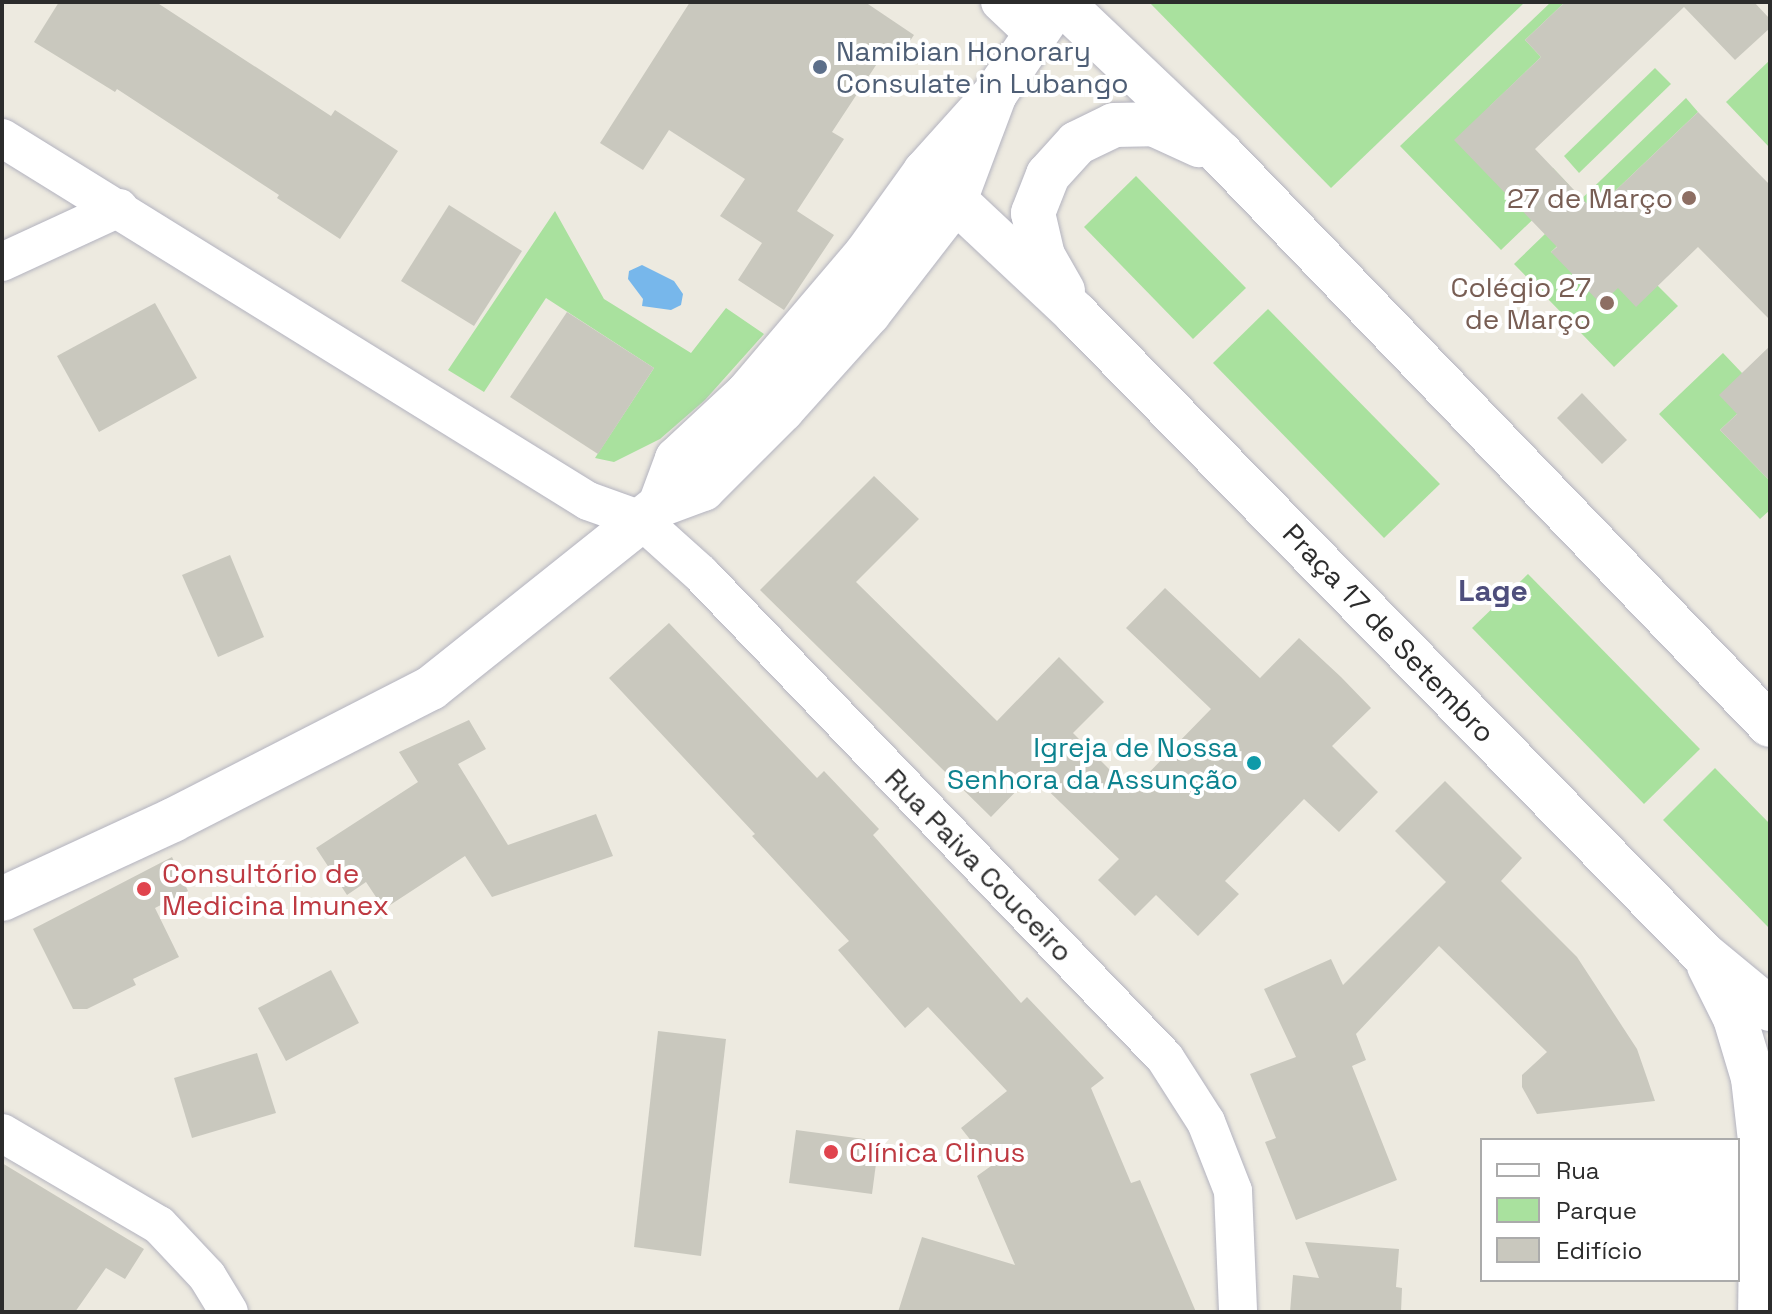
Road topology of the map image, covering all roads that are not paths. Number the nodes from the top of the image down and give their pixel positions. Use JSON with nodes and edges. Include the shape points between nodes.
{"nodes":[{"id":1,"x":1000,"y":2,"type":"edge"},
{"id":2,"x":1051,"y":13,"type":"edge"},
{"id":3,"x":2,"y":138,"type":"edge"},
{"id":4,"x":1221,"y":154,"type":"junction"},
{"id":5,"x":940,"y":188,"type":"junction"},
{"id":6,"x":119,"y":208,"type":"junction"},
{"id":7,"x":2,"y":262,"type":"edge"},
{"id":8,"x":1076,"y":314,"type":"junction"},
{"id":9,"x":651,"y":512,"type":"junction"},
{"id":10,"x":1770,"y":725,"type":"edge"},
{"id":11,"x":2,"y":899,"type":"edge"},
{"id":12,"x":1702,"y":953,"type":"junction"},
{"id":13,"x":1770,"y":981,"type":"edge"},
{"id":14,"x":1770,"y":1009,"type":"edge"},
{"id":15,"x":2,"y":1133,"type":"edge"},
{"id":16,"x":1767,"y":1244,"type":"edge"},
{"id":17,"x":229,"y":1312,"type":"edge"},
{"id":18,"x":1238,"y":1312,"type":"edge"},
{"id":19,"x":1760,"y":1312,"type":"edge"}],
"edges":[{"from":1,"to":2,"type":"street"},
{"from":2,"to":4,"type":"street","name":"Praça 17 de Setembro"},
{"from":2,"to":5,"type":"street"},
{"from":3,"to":6,"type":"street","name":"Rua Paiva Couceiro"},
{"from":4,"to":8,"type":"street","name":"Praça 17 de Setembro","via":[[1153,124],[1114,125],[1077,143],[1067,154],[1048,175],[1033,213],[1043,256]]},
{"from":4,"to":10,"type":"street","name":"Praça 17 de Setembro"},
{"from":5,"to":8,"type":"street","name":"Praça 17 de Setembro"},
{"from":5,"to":9,"type":"street","via":[[869,313],[703,489]]},
{"from":6,"to":7,"type":"street"},
{"from":6,"to":9,"type":"street","name":"Rua Paiva Couceiro","via":[[588,501]]},
{"from":8,"to":12,"type":"street","name":"Praça 17 de Setembro"},
{"from":9,"to":11,"type":"street","via":[[431,688],[173,820]]},
{"from":9,"to":18,"type":"street","name":"Rua Paiva Couceiro","via":[[701,574],[1165,1058],[1206,1122],[1233,1191]]},
{"from":12,"to":13,"type":"street"},
{"from":12,"to":14,"type":"street"},
{"from":12,"to":16,"type":"street","via":[[1735,1018],[1753,1078]]},
{"from":15,"to":17,"type":"street","via":[[159,1225],[207,1276]]},
{"from":16,"to":19,"type":"street"}]}
